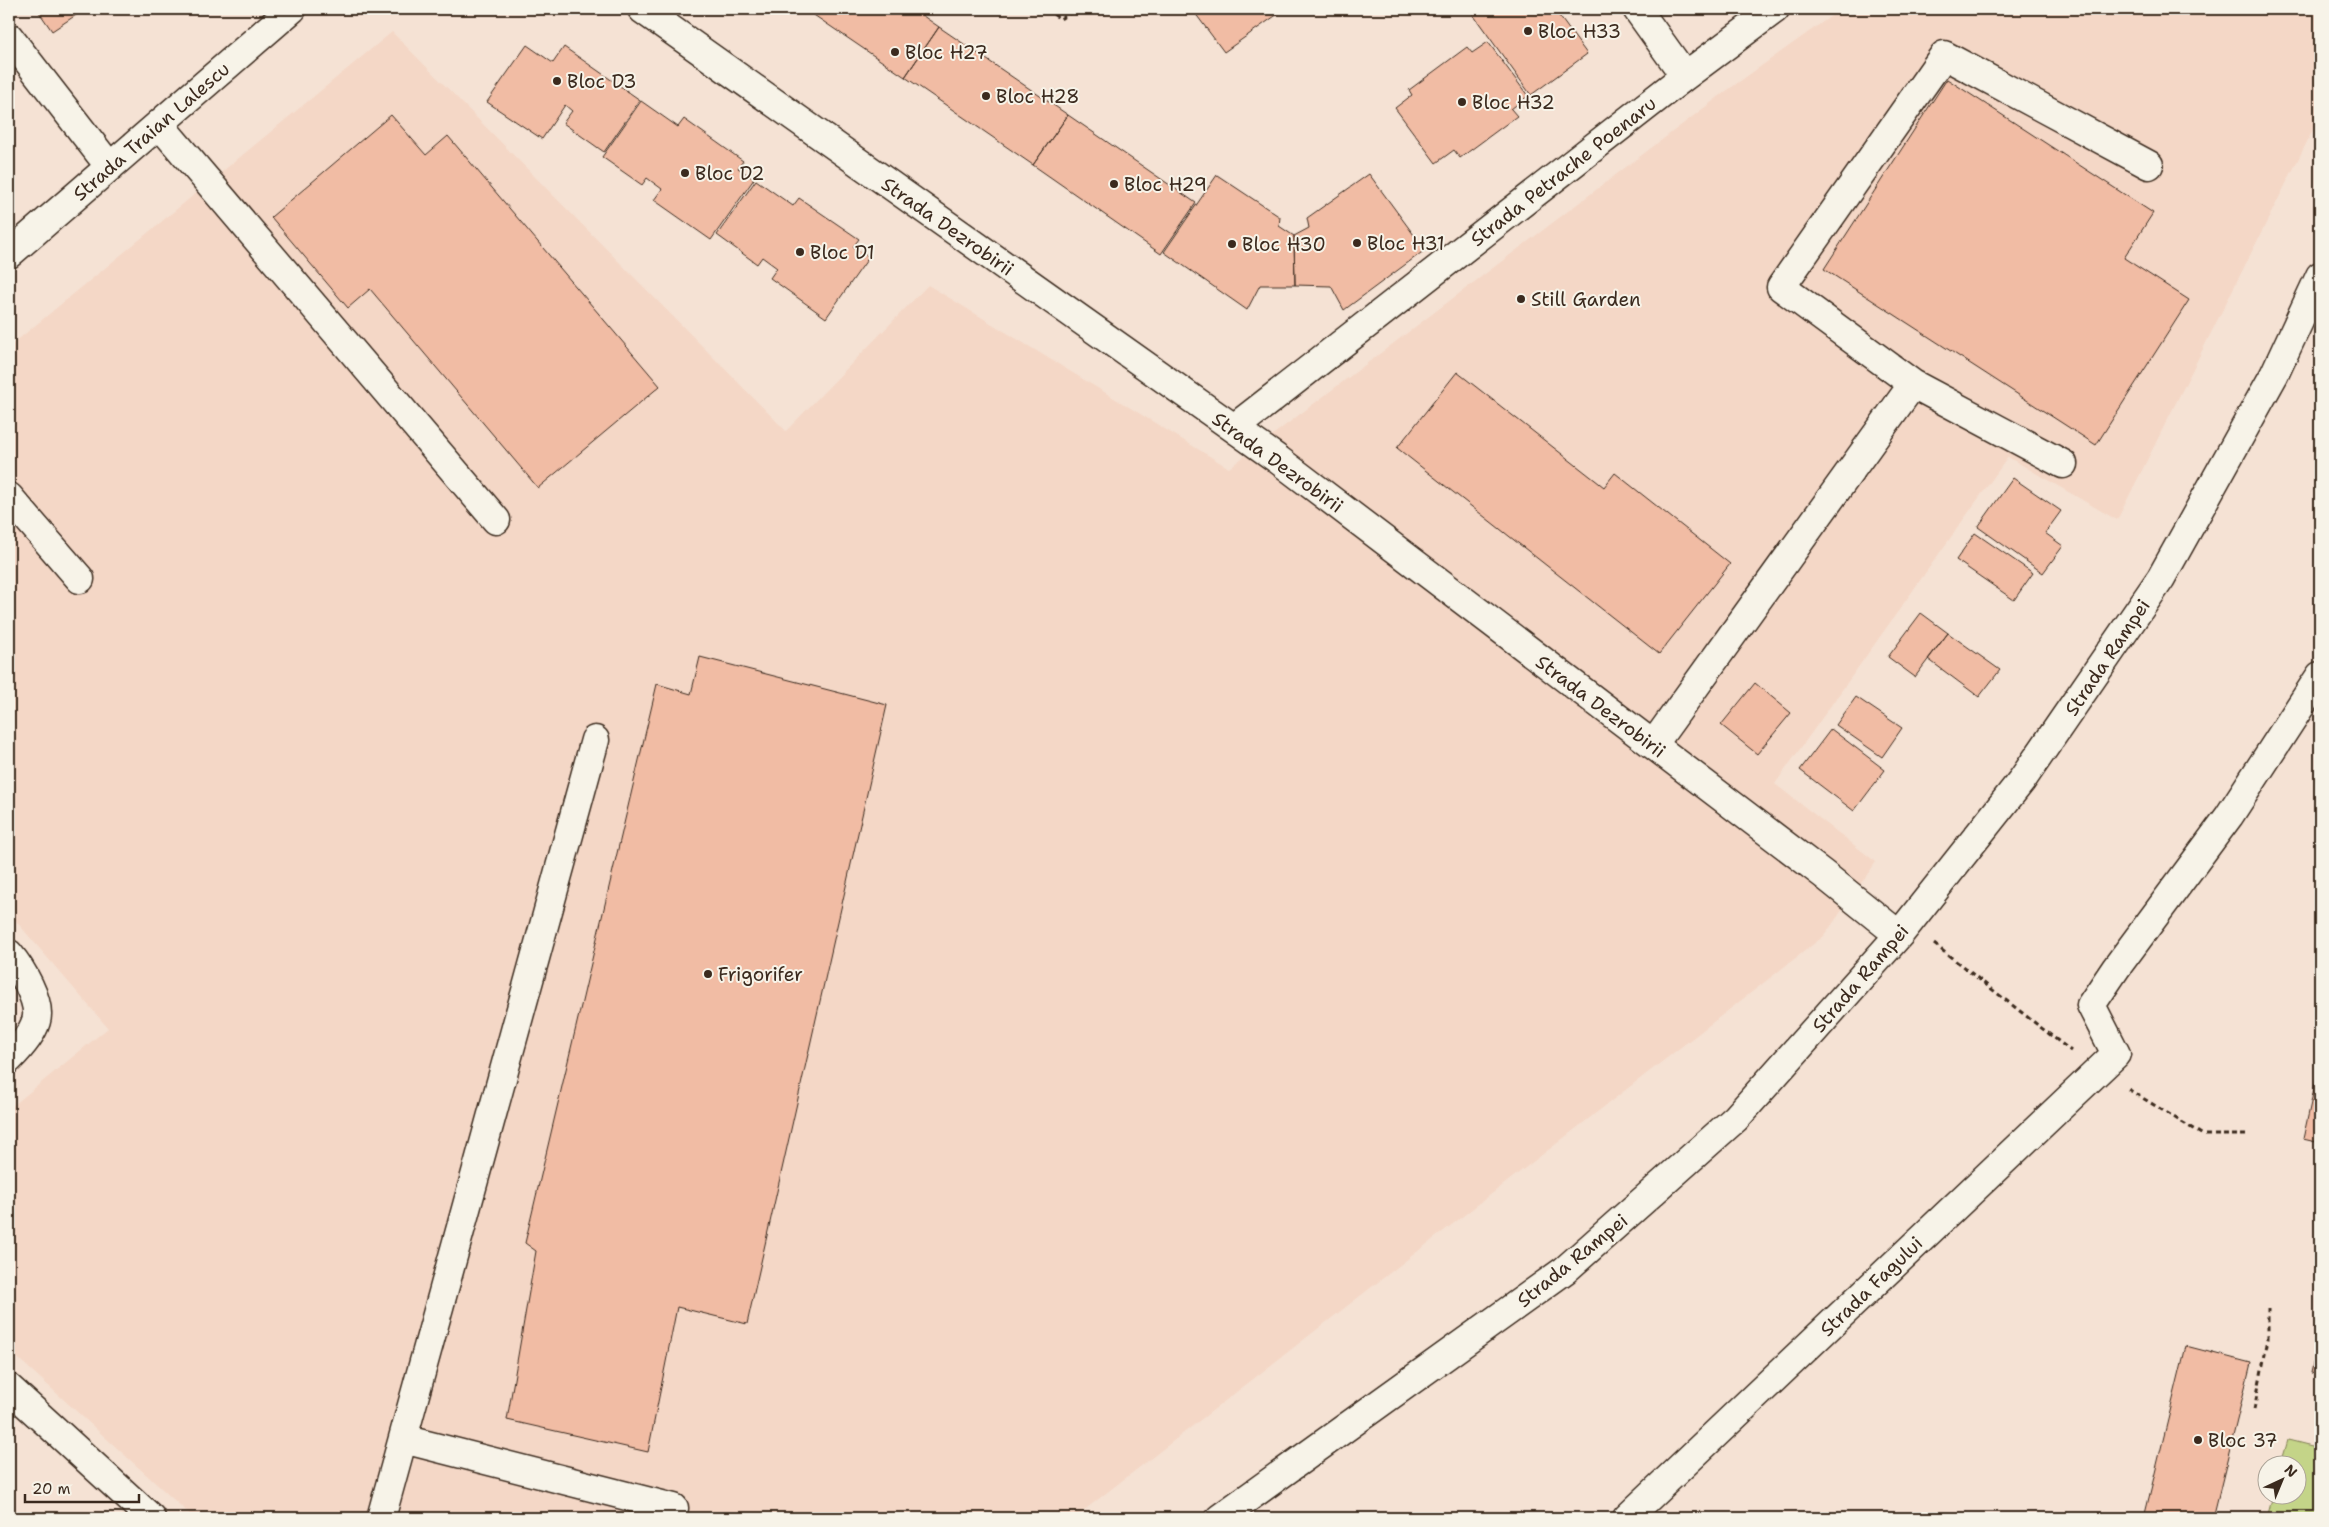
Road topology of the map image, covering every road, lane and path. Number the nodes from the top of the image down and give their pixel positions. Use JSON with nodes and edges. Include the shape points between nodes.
{"nodes":[{"id":1,"x":292,"y":9,"type":"edge"},
{"id":2,"x":642,"y":9,"type":"edge"},
{"id":3,"x":1046,"y":9,"type":"edge"},
{"id":4,"x":1077,"y":9,"type":"edge"},
{"id":5,"x":1637,"y":9,"type":"edge"},
{"id":6,"x":1775,"y":9,"type":"edge"},
{"id":7,"x":9,"y":37,"type":"edge"},
{"id":8,"x":1684,"y":76,"type":"junction"},
{"id":9,"x":159,"y":124,"type":"junction"},
{"id":10,"x":2149,"y":165,"type":"dead end"},
{"id":11,"x":110,"y":166,"type":"junction"},
{"id":12,"x":9,"y":254,"type":"edge"},
{"id":13,"x":2320,"y":276,"type":"edge"},
{"id":14,"x":1913,"y":384,"type":"junction"},
{"id":15,"x":1234,"y":428,"type":"junction"},
{"id":16,"x":2063,"y":464,"type":"dead end"},
{"id":17,"x":9,"y":497,"type":"edge"},
{"id":18,"x":496,"y":520,"type":"dead end"},
{"id":19,"x":80,"y":579,"type":"dead end"},
{"id":20,"x":2320,"y":676,"type":"edge"},
{"id":21,"x":595,"y":740,"type":"dead end"},
{"id":22,"x":1654,"y":746,"type":"junction"},
{"id":23,"x":1898,"y":936,"type":"junction"},
{"id":24,"x":9,"y":954,"type":"edge"},
{"id":25,"x":9,"y":1058,"type":"edge"},
{"id":26,"x":2268,"y":1309,"type":"dead end"},
{"id":27,"x":9,"y":1388,"type":"edge"},
{"id":28,"x":2254,"y":1410,"type":"dead end"},
{"id":29,"x":403,"y":1439,"type":"junction"},
{"id":30,"x":674,"y":1508,"type":"dead end"},
{"id":31,"x":151,"y":1518,"type":"edge"},
{"id":32,"x":381,"y":1518,"type":"edge"},
{"id":33,"x":1220,"y":1518,"type":"edge"},
{"id":34,"x":1627,"y":1518,"type":"edge"}],
"edges":[{"from":1,"to":9,"type":"street","name":"Strada Traian Lalescu"},
{"from":2,"to":15,"type":"street","name":"Strada Dezrobirii"},
{"from":3,"to":4,"type":"path","via":[[1060,19]]},
{"from":5,"to":8,"type":"street"},
{"from":6,"to":8,"type":"street","name":"Strada Petrache Poenaru"},
{"from":7,"to":11,"type":"street"},
{"from":8,"to":15,"type":"street","name":"Strada Petrache Poenaru"},
{"from":9,"to":11,"type":"street","name":"Strada Traian Lalescu"},
{"from":9,"to":18,"type":"street"},
{"from":10,"to":14,"type":"street","via":[[1944,55],[1781,287]]},
{"from":11,"to":12,"type":"street","name":"Strada Traian Lalescu"},
{"from":13,"to":23,"type":"street","name":"Strada Rampei","via":[[2274,375],[2160,578],[2022,780]]},
{"from":14,"to":16,"type":"street"},
{"from":14,"to":22,"type":"street"},
{"from":15,"to":22,"type":"street","name":"Strada Dezrobirii"},
{"from":17,"to":19,"type":"street"},
{"from":20,"to":34,"type":"street","name":"Strada Fagului","via":[[2229,816],[2092,1005],[2116,1054]]},
{"from":21,"to":29,"type":"street"},
{"from":22,"to":23,"type":"street","name":"Strada Dezrobirii","via":[[1823,874]]},
{"from":23,"to":33,"type":"street","name":"Strada Rampei","via":[[1736,1118],[1565,1270]]},
{"from":24,"to":25,"type":"street","via":[[20,967],[33,994],[36,1020],[19,1049]]},
{"from":26,"to":28,"type":"path","via":[[2268,1338]]},
{"from":27,"to":31,"type":"street"},
{"from":29,"to":30,"type":"street"},
{"from":29,"to":32,"type":"street"}]}
